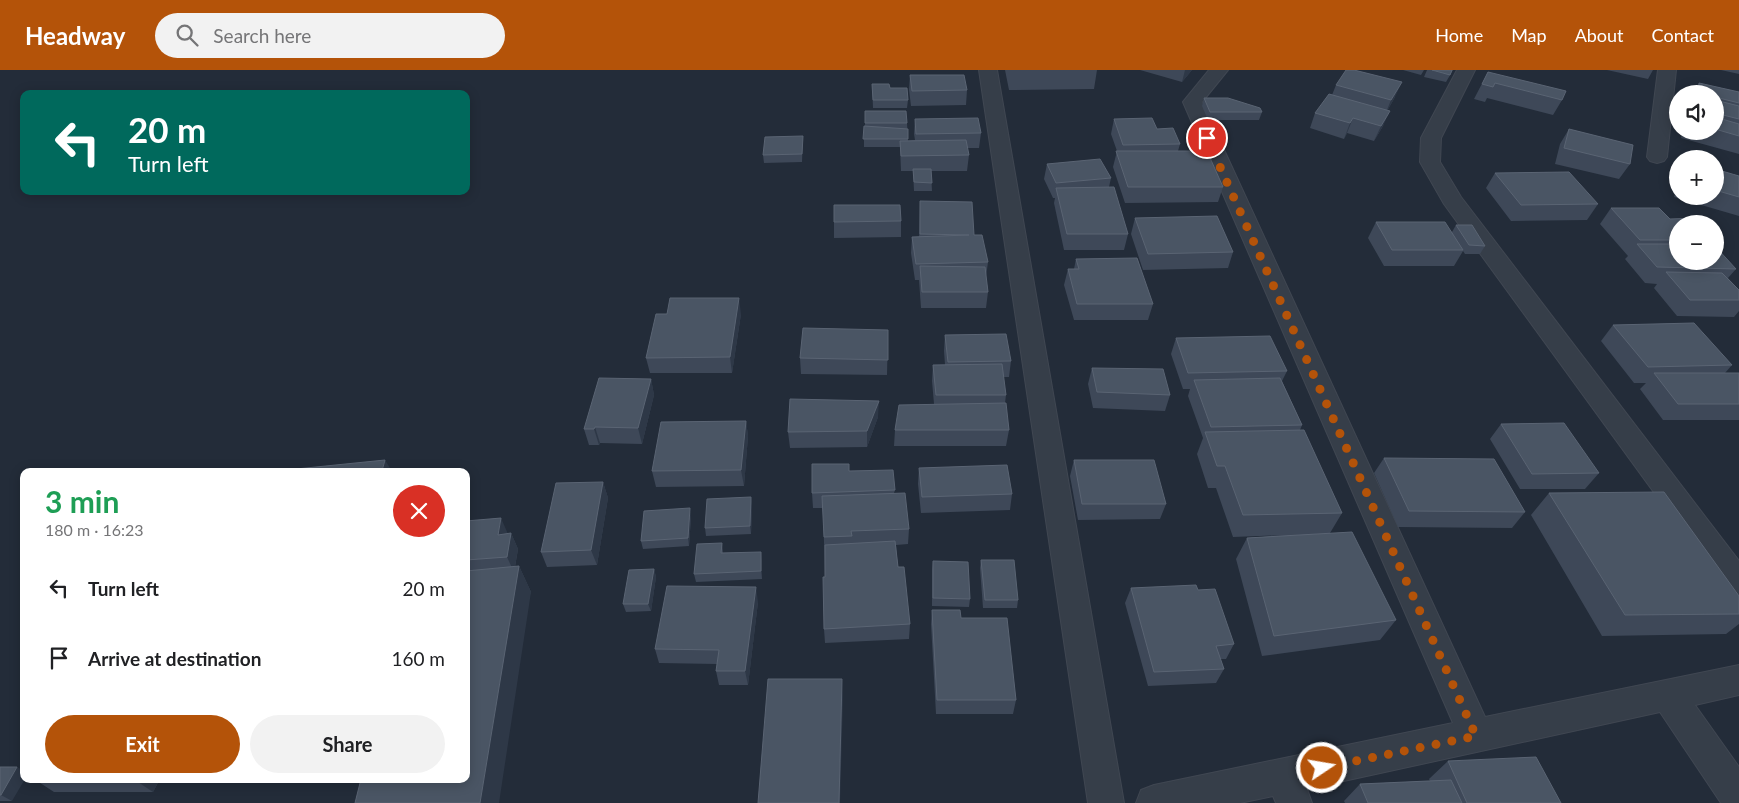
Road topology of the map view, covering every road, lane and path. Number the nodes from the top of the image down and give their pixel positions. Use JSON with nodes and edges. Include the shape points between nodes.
{"nodes":[{"id":1,"x":988,"y":70,"type":"edge"},
{"id":2,"x":1219,"y":70,"type":"edge"},
{"id":3,"x":1466,"y":70,"type":"edge"},
{"id":4,"x":1667,"y":70,"type":"edge"},
{"id":5,"x":1657,"y":157,"type":"dead end"},
{"id":6,"x":1739,"y":585,"type":"edge"},
{"id":7,"x":1739,"y":680,"type":"edge"},
{"id":8,"x":1668,"y":695,"type":"junction"},
{"id":9,"x":1476,"y":736,"type":"junction"},
{"id":10,"x":1289,"y":789,"type":"edge"},
{"id":11,"x":1739,"y":798,"type":"edge"},
{"id":12,"x":1106,"y":803,"type":"edge"},
{"id":13,"x":1154,"y":803,"type":"edge"}],
"edges":[{"from":1,"to":12,"type":"street"},
{"from":2,"to":9,"type":"street","via":[[1192,102]]},
{"from":3,"to":6,"type":"street","via":[[1431,138],[1430,162],[1452,198]]},
{"from":4,"to":5,"type":"street"},
{"from":7,"to":8,"type":"street"},
{"from":8,"to":9,"type":"street"},
{"from":8,"to":11,"type":"street"},
{"from":9,"to":10,"type":"street"},
{"from":10,"to":13,"type":"street"}]}
